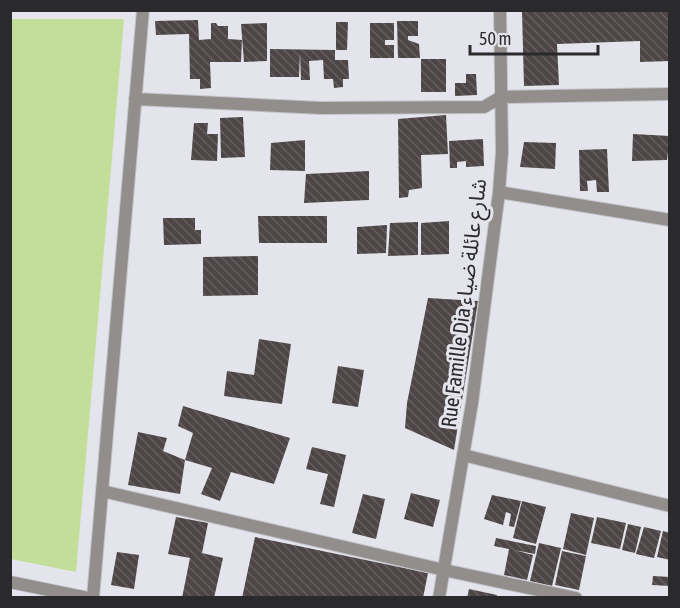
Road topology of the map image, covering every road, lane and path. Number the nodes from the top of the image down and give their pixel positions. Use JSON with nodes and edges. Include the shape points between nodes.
{"nodes":[{"id":1,"x":143,"y":10,"type":"edge"},
{"id":2,"x":500,"y":10,"type":"edge"},
{"id":3,"x":669,"y":94,"type":"edge"},
{"id":4,"x":501,"y":98,"type":"junction"},
{"id":5,"x":135,"y":99,"type":"junction"},
{"id":6,"x":499,"y":192,"type":"junction"},
{"id":7,"x":669,"y":220,"type":"edge"},
{"id":8,"x":463,"y":455,"type":"junction"},
{"id":9,"x":102,"y":491,"type":"junction"},
{"id":10,"x":669,"y":506,"type":"edge"},
{"id":11,"x":444,"y":570,"type":"junction"},
{"id":12,"x":10,"y":582,"type":"edge"},
{"id":13,"x":91,"y":597,"type":"edge"},
{"id":14,"x":439,"y":597,"type":"edge"},
{"id":15,"x":576,"y":597,"type":"edge"}],
"edges":[{"from":1,"to":5,"type":"street"},
{"from":2,"to":4,"type":"street","name":"Rue Famille Dia شارع عائلة ضياء"},
{"from":3,"to":4,"type":"street"},
{"from":4,"to":5,"type":"street","via":[[484,107],[321,108]]},
{"from":4,"to":6,"type":"street","name":"Rue Famille Dia شارع عائلة ضياء"},
{"from":5,"to":9,"type":"street"},
{"from":6,"to":7,"type":"street"},
{"from":6,"to":8,"type":"street","name":"Rue Famille Dia شارع عائلة ضياء"},
{"from":8,"to":10,"type":"street"},
{"from":8,"to":11,"type":"street","name":"Rue Famille Dia شارع عائلة ضياء"},
{"from":9,"to":11,"type":"street"},
{"from":9,"to":13,"type":"street"},
{"from":11,"to":14,"type":"street","name":"Rue Famille Dia شارع عائلة ضياء"},
{"from":11,"to":15,"type":"street"},
{"from":12,"to":13,"type":"street"}]}
